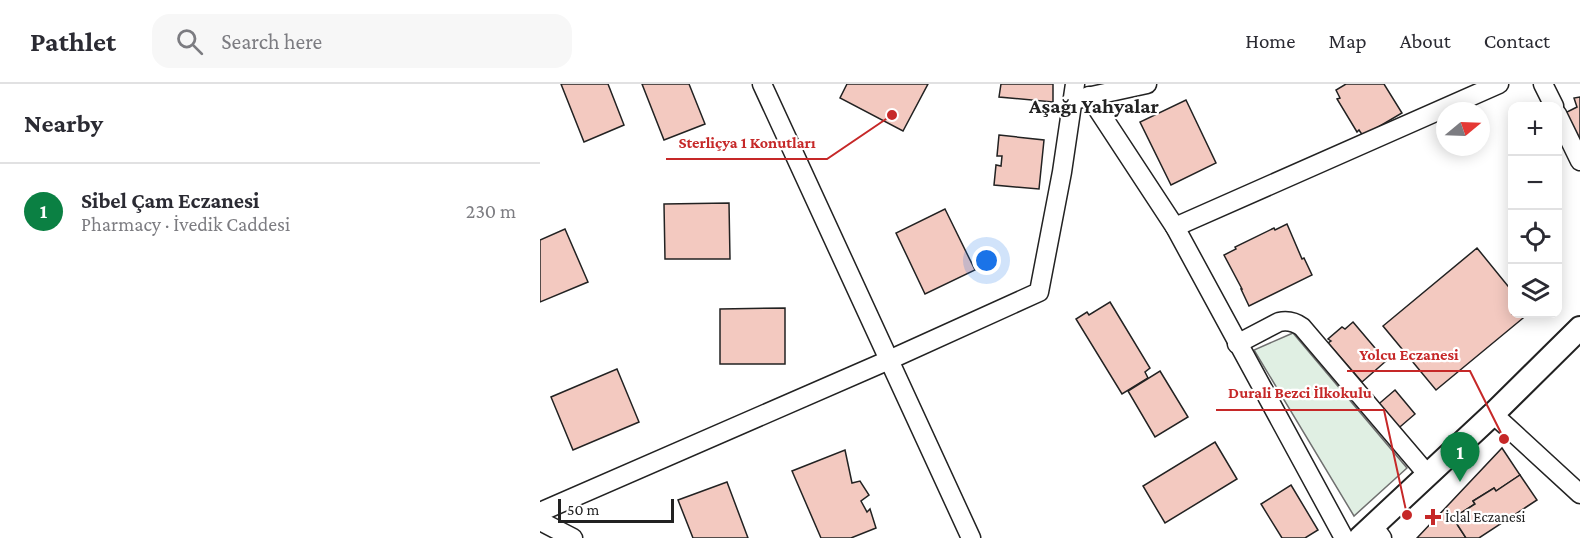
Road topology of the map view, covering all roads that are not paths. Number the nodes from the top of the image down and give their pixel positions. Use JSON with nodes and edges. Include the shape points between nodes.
{"nodes":[{"id":1,"x":762,"y":84,"type":"edge"},
{"id":2,"x":1147,"y":84,"type":"edge"},
{"id":3,"x":1499,"y":84,"type":"edge"},
{"id":4,"x":1543,"y":84,"type":"edge"},
{"id":5,"x":1464,"y":91,"type":"edge"},
{"id":6,"x":1079,"y":93,"type":"edge"},
{"id":7,"x":1552,"y":102,"type":"edge"},
{"id":8,"x":1562,"y":124,"type":"edge"},
{"id":9,"x":1580,"y":161,"type":"edge"},
{"id":10,"x":1175,"y":227,"type":"junction"},
{"id":11,"x":1580,"y":328,"type":"edge"},
{"id":12,"x":1237,"y":344,"type":"junction"},
{"id":13,"x":889,"y":360,"type":"junction"},
{"id":14,"x":1493,"y":414,"type":"junction"},
{"id":15,"x":1428,"y":475,"type":"junction"},
{"id":16,"x":1578,"y":489,"type":"edge"},
{"id":17,"x":540,"y":512,"type":"edge"},
{"id":18,"x":540,"y":521,"type":"edge"},
{"id":19,"x":1372,"y":534,"type":"edge"},
{"id":20,"x":573,"y":538,"type":"edge"},
{"id":21,"x":971,"y":538,"type":"edge"},
{"id":22,"x":1344,"y":538,"type":"edge"}],
"edges":[{"from":1,"to":13,"type":"street"},
{"from":2,"to":6,"type":"street"},
{"from":3,"to":5,"type":"street"},
{"from":4,"to":7,"type":"street"},
{"from":5,"to":10,"type":"street"},
{"from":6,"to":10,"type":"street"},
{"from":6,"to":13,"type":"street","via":[[1039,292]]},
{"from":8,"to":9,"type":"street"},
{"from":10,"to":12,"type":"street"},
{"from":11,"to":14,"type":"main road"},
{"from":12,"to":15,"type":"street","via":[[1279,322],[1292,321],[1302,327]]},
{"from":12,"to":22,"type":"street"},
{"from":13,"to":17,"type":"street"},
{"from":13,"to":21,"type":"street"},
{"from":14,"to":15,"type":"main road"},
{"from":14,"to":16,"type":"street"},
{"from":15,"to":19,"type":"main road"},
{"from":18,"to":20,"type":"street"}]}
